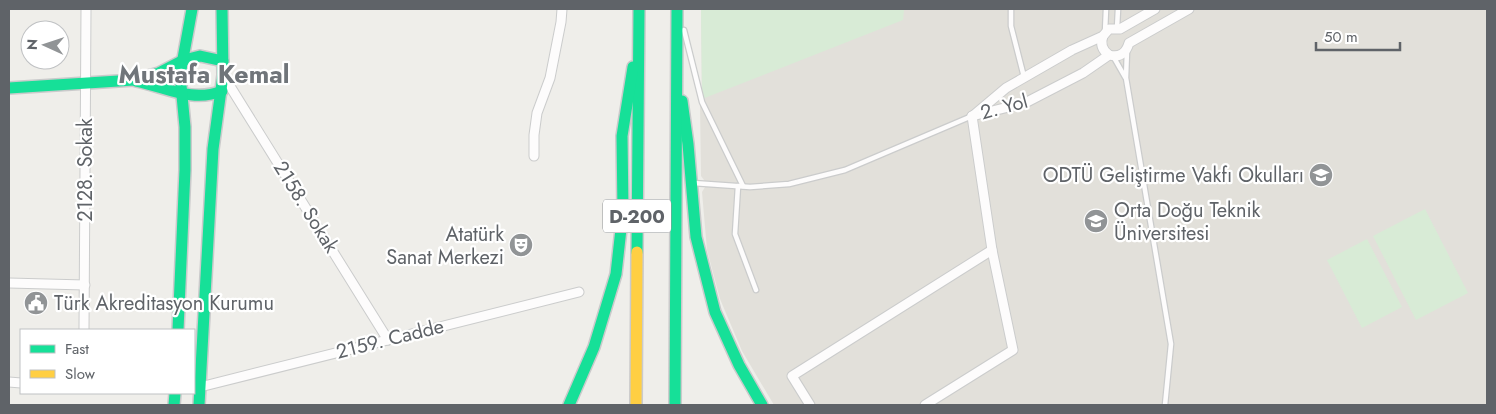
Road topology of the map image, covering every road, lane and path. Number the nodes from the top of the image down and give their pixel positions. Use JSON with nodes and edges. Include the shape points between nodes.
{"nodes":[{"id":1,"x":86,"y":9,"type":"edge"},
{"id":2,"x":192,"y":9,"type":"edge"},
{"id":3,"x":222,"y":9,"type":"edge"},
{"id":4,"x":562,"y":9,"type":"edge"},
{"id":5,"x":639,"y":9,"type":"edge"},
{"id":6,"x":1011,"y":9,"type":"edge"},
{"id":7,"x":1106,"y":9,"type":"edge"},
{"id":8,"x":1118,"y":9,"type":"edge"},
{"id":9,"x":1154,"y":9,"type":"edge"},
{"id":10,"x":1189,"y":9,"type":"edge"},
{"id":11,"x":680,"y":12,"type":"edge"},
{"id":12,"x":639,"y":26,"type":"junction"},
{"id":13,"x":684,"y":28,"type":"dead end"},
{"id":14,"x":1119,"y":28,"type":"junction"},
{"id":15,"x":1104,"y":34,"type":"junction"},
{"id":16,"x":1128,"y":46,"type":"junction"},
{"id":17,"x":1111,"y":55,"type":"junction"},
{"id":18,"x":182,"y":60,"type":"junction"},
{"id":19,"x":223,"y":61,"type":"junction"},
{"id":20,"x":677,"y":64,"type":"junction"},
{"id":21,"x":223,"y":74,"type":"junction"},
{"id":22,"x":1024,"y":78,"type":"junction"},
{"id":23,"x":1126,"y":78,"type":"junction"},
{"id":24,"x":131,"y":81,"type":"junction"},
{"id":25,"x":86,"y":84,"type":"junction"},
{"id":26,"x":9,"y":88,"type":"edge"},
{"id":27,"x":222,"y":91,"type":"junction"},
{"id":28,"x":181,"y":94,"type":"junction"},
{"id":29,"x":972,"y":116,"type":"junction"},
{"id":30,"x":534,"y":156,"type":"dead end"},
{"id":31,"x":691,"y":183,"type":"junction"},
{"id":32,"x":741,"y":186,"type":"junction"},
{"id":33,"x":992,"y":250,"type":"junction"},
{"id":34,"x":9,"y":283,"type":"edge"},
{"id":35,"x":84,"y":285,"type":"junction"},
{"id":36,"x":756,"y":290,"type":"dead end"},
{"id":37,"x":579,"y":292,"type":"dead end"},
{"id":38,"x":84,"y":329,"type":"edge"},
{"id":39,"x":178,"y":329,"type":"edge"},
{"id":40,"x":388,"y":340,"type":"junction"},
{"id":41,"x":197,"y":387,"type":"edge"},
{"id":42,"x":199,"y":405,"type":"edge"},
{"id":43,"x":570,"y":405,"type":"edge"},
{"id":44,"x":636,"y":405,"type":"edge"},
{"id":45,"x":675,"y":405,"type":"edge"},
{"id":46,"x":762,"y":405,"type":"edge"},
{"id":47,"x":810,"y":405,"type":"edge"},
{"id":48,"x":925,"y":405,"type":"edge"},
{"id":49,"x":1164,"y":405,"type":"edge"}],
"edges":[{"from":1,"to":25,"type":"street","name":"2128. Sokak"},
{"from":2,"to":18,"type":"main road"},
{"from":3,"to":19,"type":"main road"},
{"from":4,"to":30,"type":"street","via":[[550,78],[537,113]]},
{"from":5,"to":12,"type":"main road","number":"D-200"},
{"from":6,"to":22,"type":"lane","via":[[1011,26]]},
{"from":7,"to":15,"type":"lane"},
{"from":8,"to":14,"type":"lane"},
{"from":9,"to":14,"type":"street","name":"2. Yol"},
{"from":10,"to":16,"type":"street","name":"2. Yol"},
{"from":11,"to":20,"type":"main road","number":"D-200"},
{"from":12,"to":43,"type":"main road","via":[[622,136],[623,211],[616,274],[594,347]]},
{"from":12,"to":44,"type":"main road","number":"D-200"},
{"from":13,"to":32,"type":"lane","via":[[702,102]]},
{"from":14,"to":15,"type":"street","name":"2. Yol"},
{"from":14,"to":16,"type":"street","via":[[1127,34]]},
{"from":15,"to":17,"type":"street","via":[[1101,44]]},
{"from":15,"to":22,"type":"street","name":"2. Yol"},
{"from":16,"to":17,"type":"street","name":"2. Yol","via":[[1123,54]]},
{"from":16,"to":23,"type":"lane"},
{"from":17,"to":23,"type":"lane"},
{"from":17,"to":29,"type":"street","name":"2. Yol","via":[[1025,103]]},
{"from":18,"to":19,"type":"main road","via":[[201,55]]},
{"from":18,"to":24,"type":"main road","via":[[161,72]]},
{"from":18,"to":28,"type":"main road"},
{"from":19,"to":21,"type":"main road"},
{"from":20,"to":31,"type":"main road"},
{"from":20,"to":45,"type":"main road","number":"D-200"},
{"from":21,"to":27,"type":"main road"},
{"from":21,"to":40,"type":"street","name":"2158. Sokak"},
{"from":22,"to":29,"type":"street","name":"2. Yol","via":[[1006,88]]},
{"from":23,"to":49,"type":"lane","via":[[1171,344]]},
{"from":24,"to":25,"type":"main road"},
{"from":24,"to":28,"type":"main road","via":[[149,83]]},
{"from":25,"to":26,"type":"main road"},
{"from":25,"to":35,"type":"street","name":"2128. Sokak"},
{"from":27,"to":28,"type":"main road","via":[[206,97]]},
{"from":27,"to":41,"type":"main road","via":[[213,149]]},
{"from":28,"to":39,"type":"main road","via":[[186,170]]},
{"from":29,"to":32,"type":"lane","via":[[845,170],[789,184]]},
{"from":29,"to":33,"type":"street"},
{"from":31,"to":32,"type":"lane"},
{"from":31,"to":46,"type":"main road","via":[[696,237],[715,312],[738,365]]},
{"from":32,"to":36,"type":"lane","via":[[735,234]]},
{"from":33,"to":47,"type":"street","via":[[792,376]]},
{"from":33,"to":48,"type":"street","via":[[1013,350]]},
{"from":34,"to":35,"type":"street"},
{"from":35,"to":38,"type":"street","name":"2128. Sokak"},
{"from":37,"to":40,"type":"street","name":"2159. Cadde"},
{"from":40,"to":41,"type":"street","name":"2159. Cadde"},
{"from":41,"to":42,"type":"main road"}]}
